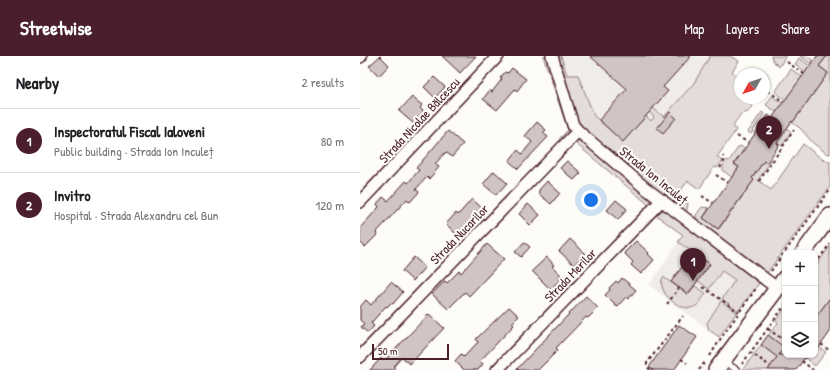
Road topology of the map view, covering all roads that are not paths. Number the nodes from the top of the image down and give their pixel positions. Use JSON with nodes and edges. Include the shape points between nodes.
{"nodes":[{"id":1,"x":498,"y":56,"type":"edge"},
{"id":2,"x":552,"y":56,"type":"edge"},
{"id":3,"x":578,"y":131,"type":"junction"},
{"id":4,"x":662,"y":200,"type":"junction"},
{"id":5,"x":360,"y":202,"type":"edge"},
{"id":6,"x":830,"y":216,"type":"edge"},
{"id":7,"x":805,"y":250,"type":"edge"},
{"id":8,"x":781,"y":284,"type":"edge"},
{"id":9,"x":360,"y":357,"type":"edge"},
{"id":10,"x":720,"y":365,"type":"edge"},
{"id":11,"x":497,"y":370,"type":"edge"},
{"id":12,"x":737,"y":370,"type":"edge"}],
"edges":[{"from":1,"to":5,"type":"street","name":"Strada Nicolae Bălcescu"},
{"from":2,"to":3,"type":"street","name":"Strada Ion Inculeț","via":[[573,125]]},
{"from":3,"to":4,"type":"street","name":"Strada Ion Inculeț"},
{"from":3,"to":9,"type":"street","name":"Strada Nucarilor"},
{"from":4,"to":8,"type":"street","name":"Strada Ion Inculeț"},
{"from":4,"to":11,"type":"street","name":"Strada Merilor"},
{"from":6,"to":7,"type":"main road"},
{"from":8,"to":10,"type":"main road"},
{"from":10,"to":12,"type":"lane"}]}
